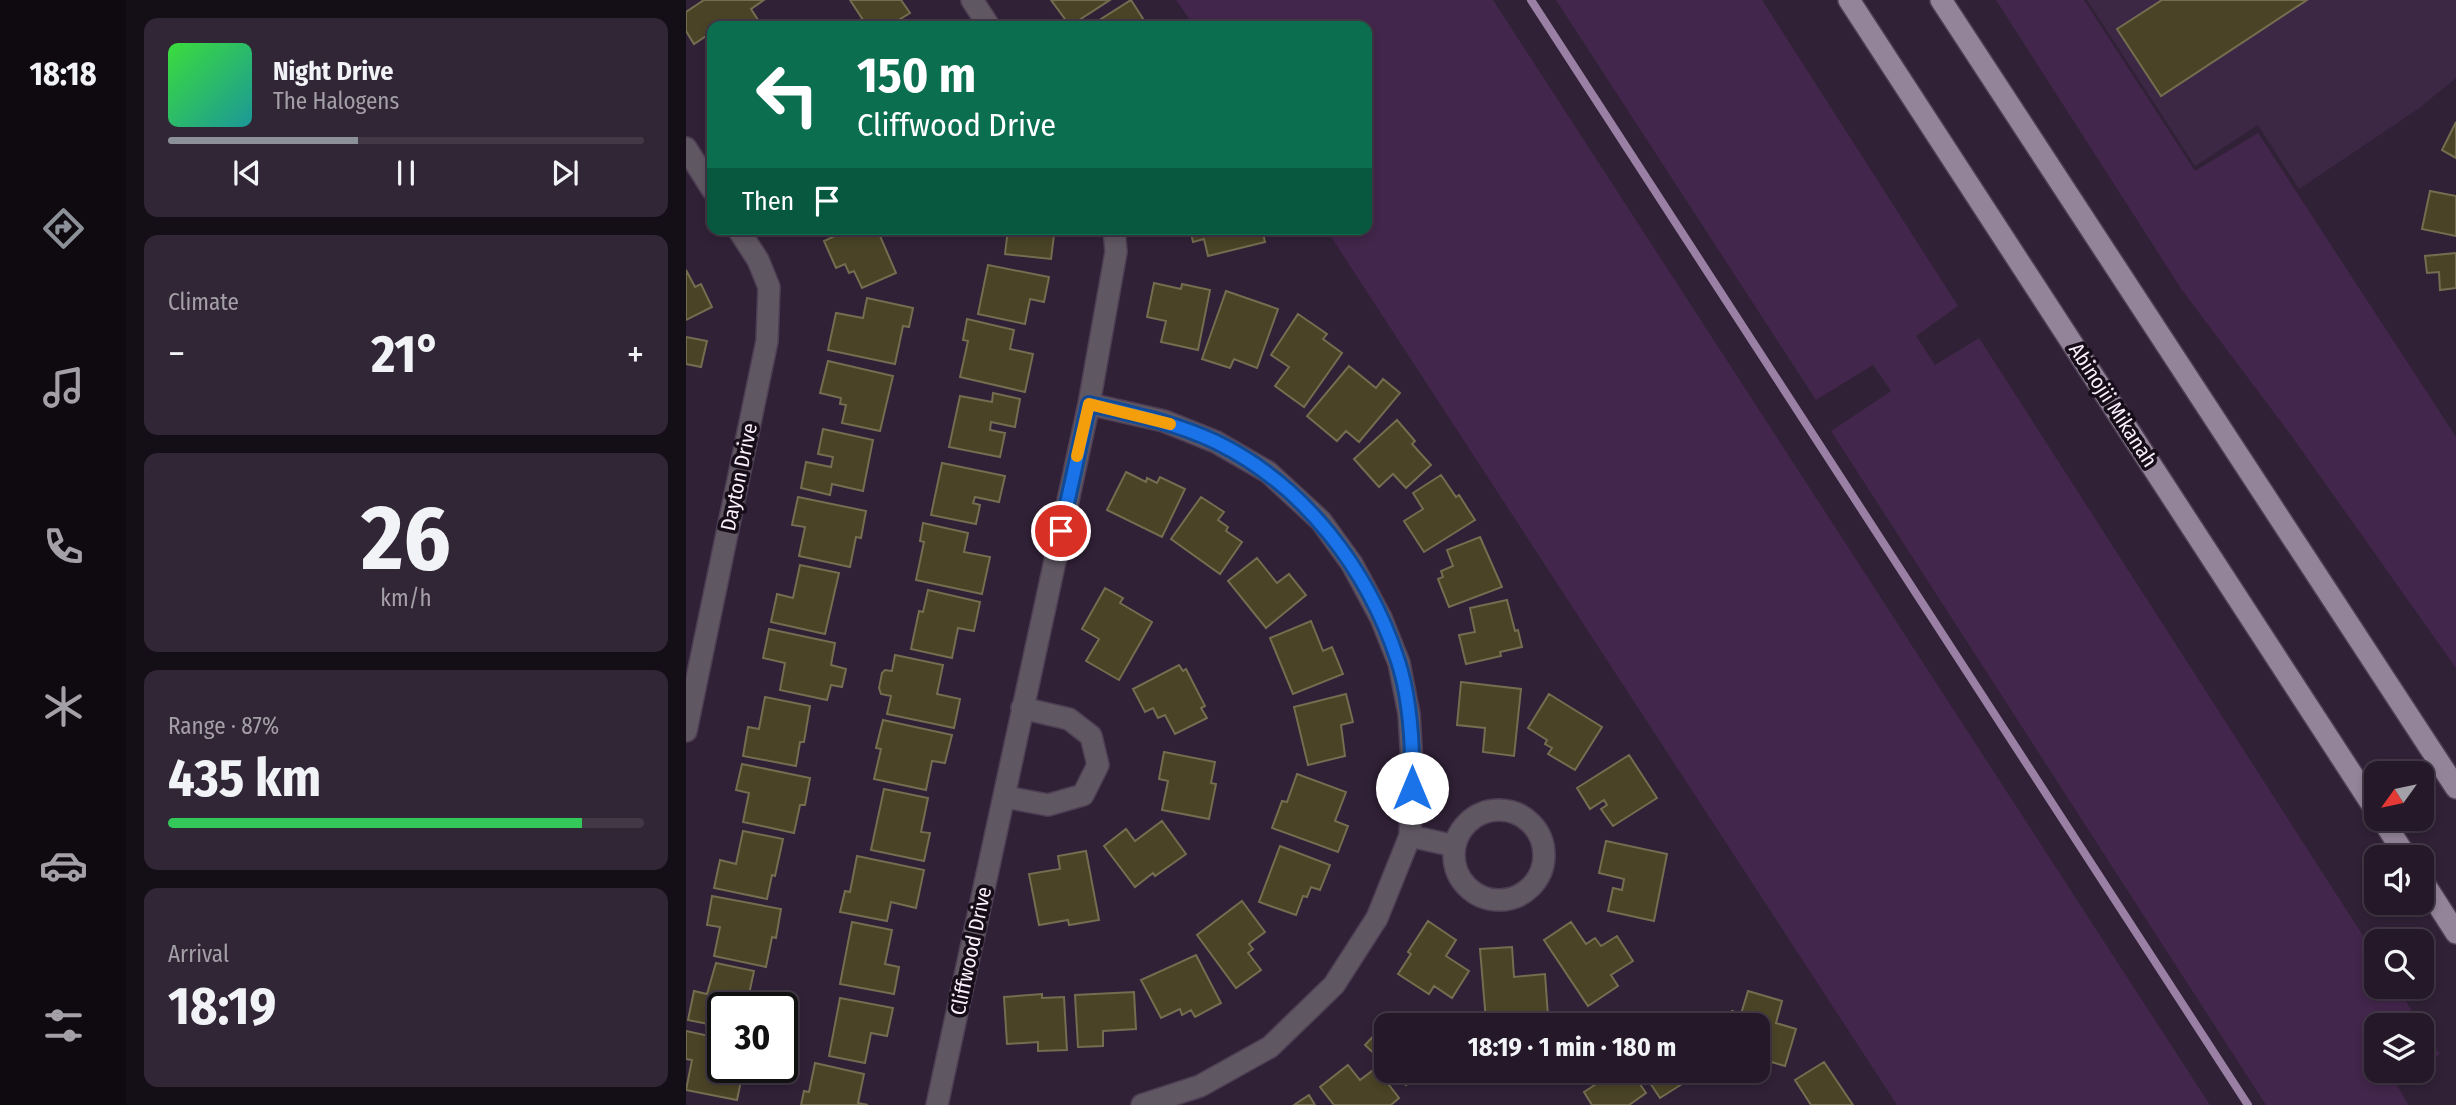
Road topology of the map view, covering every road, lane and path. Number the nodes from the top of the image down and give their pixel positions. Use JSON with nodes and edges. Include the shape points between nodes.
{"nodes":[{"id":1,"x":972,"y":0,"type":"edge"},
{"id":2,"x":1849,"y":0,"type":"edge"},
{"id":3,"x":1943,"y":2,"type":"edge"},
{"id":4,"x":986,"y":21,"type":"edge"},
{"id":5,"x":686,"y":148,"type":"edge"},
{"id":6,"x":707,"y":181,"type":"edge"},
{"id":7,"x":742,"y":235,"type":"edge"},
{"id":8,"x":1114,"y":235,"type":"edge"},
{"id":9,"x":1089,"y":404,"type":"junction"},
{"id":10,"x":1022,"y":708,"type":"junction"},
{"id":11,"x":686,"y":731,"type":"edge"},
{"id":12,"x":2456,"y":788,"type":"edge"},
{"id":13,"x":2364,"y":793,"type":"edge"},
{"id":14,"x":1005,"y":797,"type":"junction"},
{"id":15,"x":1410,"y":836,"type":"junction"},
{"id":16,"x":1455,"y":845,"type":"junction"},
{"id":17,"x":2434,"y":899,"type":"edge"},
{"id":18,"x":2456,"y":933,"type":"edge"},
{"id":19,"x":940,"y":1105,"type":"edge"},
{"id":20,"x":1142,"y":1105,"type":"edge"}],
"edges":[{"from":1,"to":4,"type":"street"},
{"from":2,"to":13,"type":"main road","name":"Abinojii Mikanah"},
{"from":3,"to":12,"type":"main road"},
{"from":5,"to":6,"type":"street"},
{"from":7,"to":11,"type":"street","name":"Dayton Drive","via":[[769,287],[767,341]]},
{"from":8,"to":9,"type":"street","name":"Cliffwood Drive"},
{"from":9,"to":10,"type":"street","name":"Cliffwood Drive"},
{"from":9,"to":15,"type":"street","via":[[1164,421],[1216,442],[1268,472],[1321,521],[1352,564],[1399,663],[1409,714]]},
{"from":10,"to":14,"type":"street","name":"Cliffwood Drive"},
{"from":10,"to":14,"type":"street","via":[[1069,719],[1091,736],[1098,765],[1083,795],[1048,805]]},
{"from":14,"to":19,"type":"street","name":"Cliffwood Drive"},
{"from":15,"to":16,"type":"street"},
{"from":15,"to":20,"type":"street","via":[[1377,918],[1334,985],[1270,1047],[1200,1086]]},
{"from":16,"to":16,"type":"street","via":[[1458,873],[1476,894],[1490,899],[1503,900],[1529,889],[1544,863],[1538,833],[1515,813],[1485,812],[1471,819]]},
{"from":17,"to":18,"type":"main road"}]}
